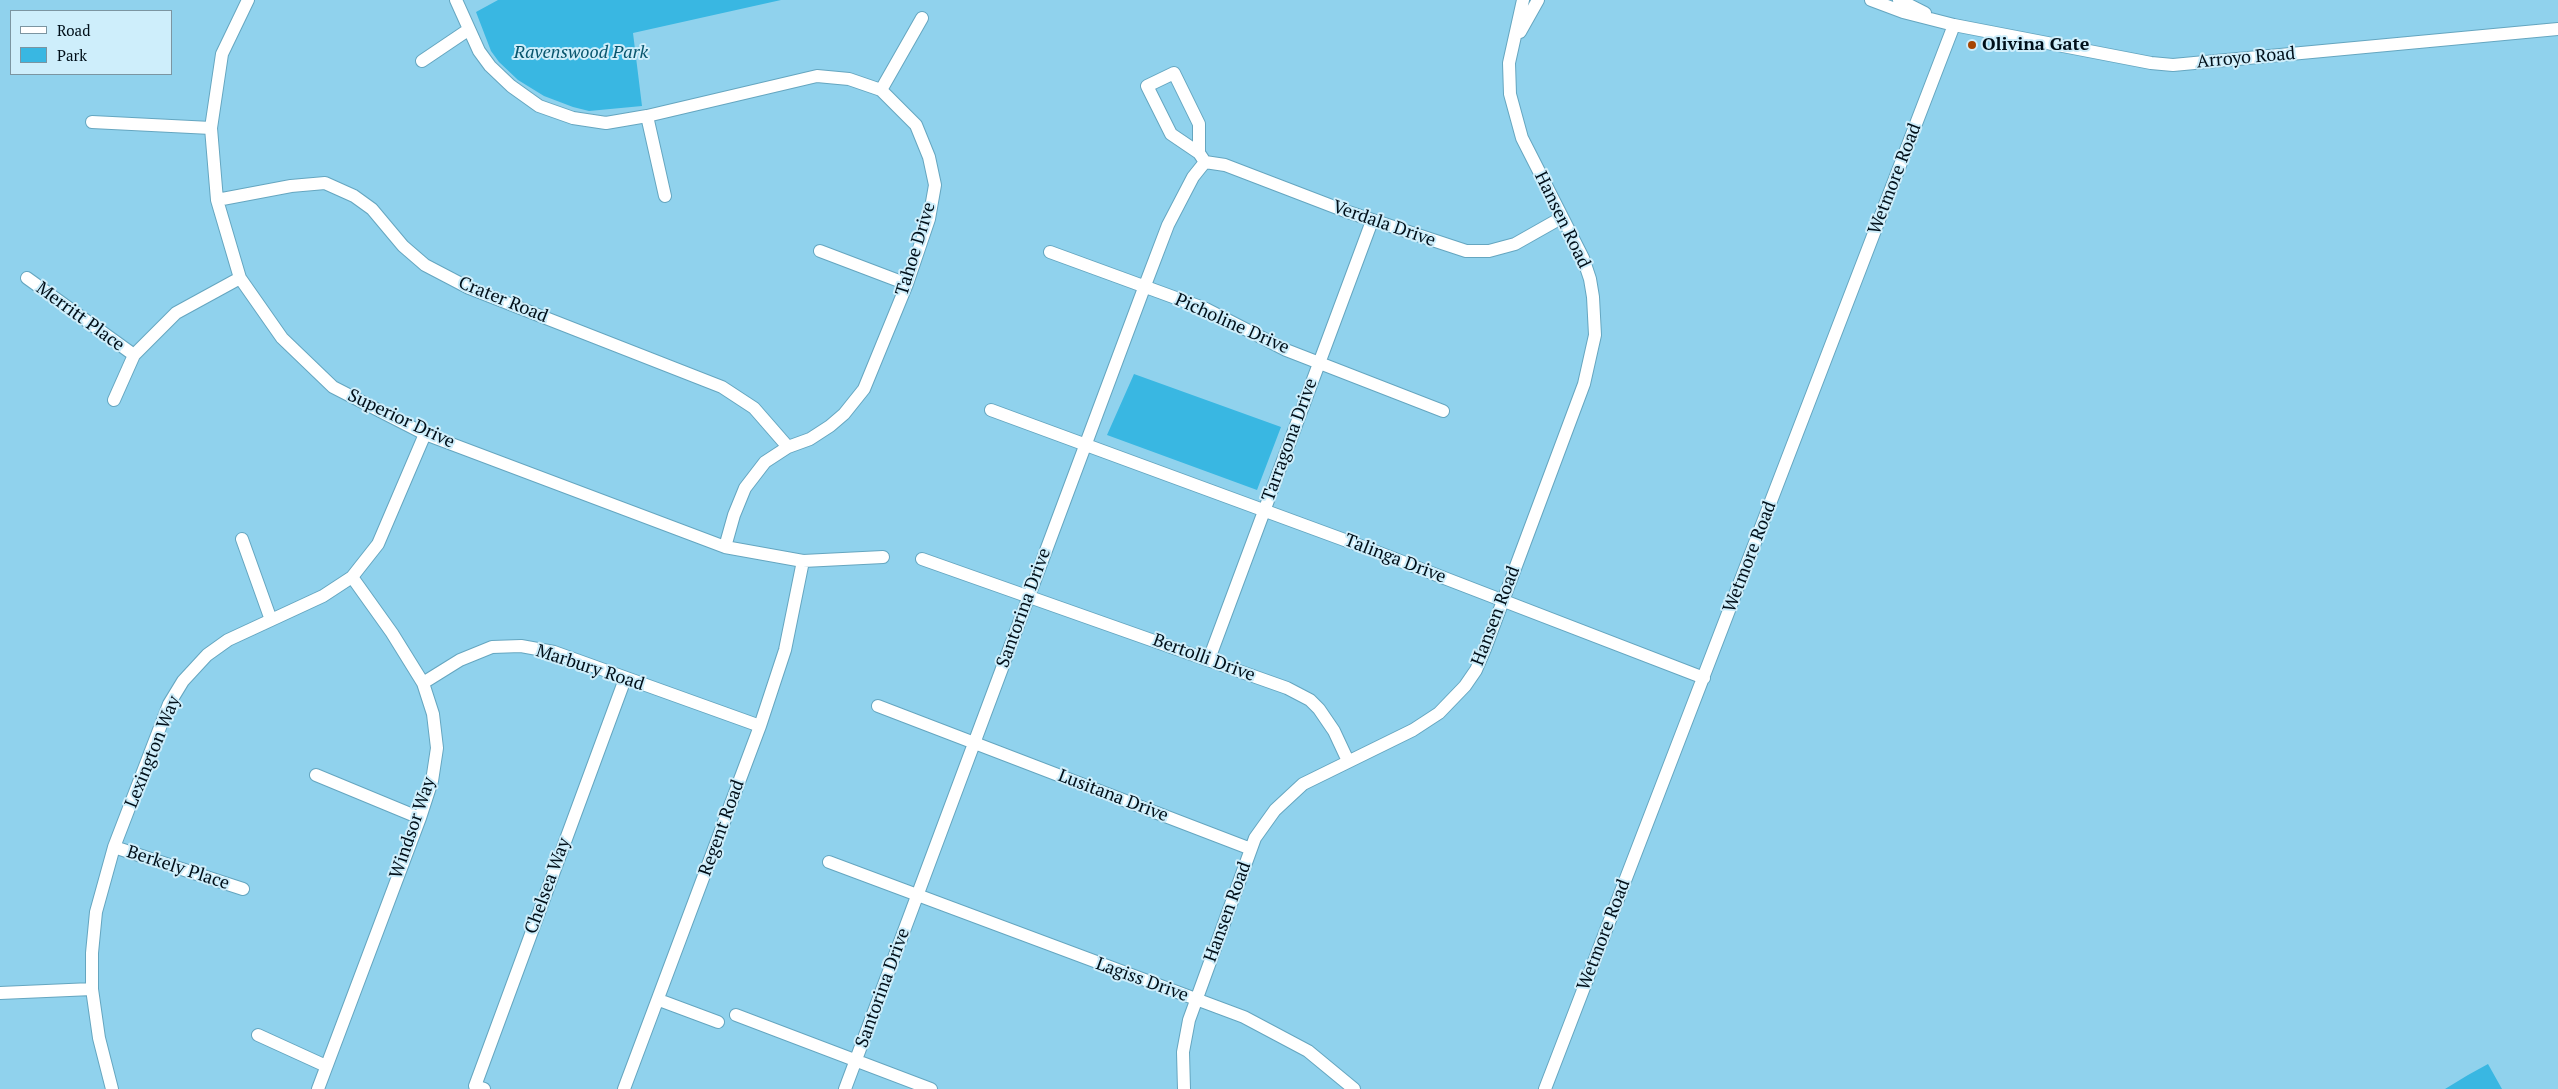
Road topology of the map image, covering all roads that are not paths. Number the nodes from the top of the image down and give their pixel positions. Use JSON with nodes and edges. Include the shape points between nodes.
{"nodes":[{"id":1,"x":248,"y":0,"type":"edge"},
{"id":2,"x":456,"y":0,"type":"edge"},
{"id":3,"x":1523,"y":0,"type":"edge"},
{"id":4,"x":1538,"y":0,"type":"edge"},
{"id":5,"x":1871,"y":0,"type":"edge"},
{"id":6,"x":1899,"y":0,"type":"edge"},
{"id":7,"x":922,"y":18,"type":"dead end"},
{"id":8,"x":1938,"y":20,"type":"junction"},
{"id":9,"x":1954,"y":25,"type":"junction"},
{"id":10,"x":2558,"y":29,"type":"edge"},
{"id":11,"x":468,"y":30,"type":"junction"},
{"id":12,"x":1511,"y":47,"type":"junction"},
{"id":13,"x":422,"y":61,"type":"dead end"},
{"id":14,"x":881,"y":90,"type":"junction"},
{"id":15,"x":647,"y":116,"type":"junction"},
{"id":16,"x":92,"y":122,"type":"dead end"},
{"id":17,"x":211,"y":128,"type":"junction"},
{"id":18,"x":1202,"y":158,"type":"junction"},
{"id":19,"x":666,"y":196,"type":"dead end"},
{"id":20,"x":217,"y":200,"type":"junction"},
{"id":21,"x":1561,"y":218,"type":"junction"},
{"id":22,"x":1372,"y":221,"type":"junction"},
{"id":23,"x":820,"y":251,"type":"dead end"},
{"id":24,"x":1050,"y":252,"type":"dead end"},
{"id":25,"x":26,"y":278,"type":"dead end"},
{"id":26,"x":240,"y":278,"type":"junction"},
{"id":27,"x":907,"y":284,"type":"junction"},
{"id":28,"x":1144,"y":288,"type":"junction"},
{"id":29,"x":134,"y":355,"type":"junction"},
{"id":30,"x":1319,"y":362,"type":"junction"},
{"id":31,"x":114,"y":400,"type":"dead end"},
{"id":32,"x":991,"y":410,"type":"dead end"},
{"id":33,"x":1443,"y":412,"type":"dead end"},
{"id":34,"x":425,"y":434,"type":"junction"},
{"id":35,"x":1084,"y":446,"type":"junction"},
{"id":36,"x":788,"y":447,"type":"junction"},
{"id":37,"x":1264,"y":510,"type":"junction"},
{"id":38,"x":242,"y":539,"type":"dead end"},
{"id":39,"x":725,"y":547,"type":"junction"},
{"id":40,"x":883,"y":557,"type":"dead end"},
{"id":41,"x":922,"y":559,"type":"dead end"},
{"id":42,"x":803,"y":561,"type":"junction"},
{"id":43,"x":352,"y":577,"type":"junction"},
{"id":44,"x":1027,"y":597,"type":"junction"},
{"id":45,"x":1502,"y":602,"type":"junction"},
{"id":46,"x":271,"y":620,"type":"junction"},
{"id":47,"x":1209,"y":659,"type":"junction"},
{"id":48,"x":1704,"y":678,"type":"junction"},
{"id":49,"x":625,"y":679,"type":"junction"},
{"id":50,"x":423,"y":683,"type":"junction"},
{"id":51,"x":878,"y":706,"type":"dead end"},
{"id":52,"x":760,"y":726,"type":"junction"},
{"id":53,"x":976,"y":744,"type":"junction"},
{"id":54,"x":1348,"y":761,"type":"junction"},
{"id":55,"x":316,"y":775,"type":"dead end"},
{"id":56,"x":420,"y":818,"type":"junction"},
{"id":57,"x":114,"y":847,"type":"junction"},
{"id":58,"x":1251,"y":849,"type":"junction"},
{"id":59,"x":830,"y":862,"type":"dead end"},
{"id":60,"x":243,"y":889,"type":"dead end"},
{"id":61,"x":917,"y":896,"type":"junction"},
{"id":62,"x":92,"y":989,"type":"junction"},
{"id":63,"x":0,"y":993,"type":"edge"},
{"id":64,"x":659,"y":1000,"type":"junction"},
{"id":65,"x":1196,"y":1000,"type":"junction"},
{"id":66,"x":736,"y":1015,"type":"dead end"},
{"id":67,"x":718,"y":1022,"type":"dead end"},
{"id":68,"x":258,"y":1035,"type":"dead end"},
{"id":69,"x":856,"y":1060,"type":"junction"},
{"id":70,"x":326,"y":1066,"type":"junction"},
{"id":71,"x":112,"y":1089,"type":"edge"},
{"id":72,"x":318,"y":1089,"type":"edge"},
{"id":73,"x":484,"y":1089,"type":"edge"},
{"id":74,"x":624,"y":1089,"type":"edge"},
{"id":75,"x":845,"y":1089,"type":"edge"},
{"id":76,"x":931,"y":1089,"type":"edge"},
{"id":77,"x":1184,"y":1089,"type":"edge"},
{"id":78,"x":1354,"y":1089,"type":"edge"},
{"id":79,"x":1545,"y":1089,"type":"edge"}],
"edges":[{"from":1,"to":17,"type":"street","name":"Superior Drive","via":[[222,54]]},
{"from":2,"to":11,"type":"street","name":"Tahoe Drive"},
{"from":3,"to":12,"type":"street","name":"Hansen Road"},
{"from":4,"to":12,"type":"street","name":"Hansen Road"},
{"from":5,"to":8,"type":"street","name":"Arroyo Road"},
{"from":6,"to":8,"type":"street","name":"Arroyo Road"},
{"from":7,"to":14,"type":"street"},
{"from":8,"to":9,"type":"street","name":"Arroyo Road"},
{"from":9,"to":10,"type":"street","name":"Arroyo Road","via":[[2173,65]]},
{"from":9,"to":48,"type":"street","name":"Wetmore Road"},
{"from":11,"to":13,"type":"street"},
{"from":11,"to":15,"type":"street","name":"Tahoe Drive","via":[[490,66],[539,106],[573,118],[606,122]]},
{"from":12,"to":21,"type":"street","name":"Hansen Road","via":[[1508,80],[1516,124]]},
{"from":14,"to":15,"type":"street","name":"Tahoe Drive","via":[[849,79],[818,76]]},
{"from":14,"to":27,"type":"street","name":"Tahoe Drive","via":[[916,125],[929,157],[935,185],[928,219]]},
{"from":15,"to":19,"type":"street"},
{"from":16,"to":17,"type":"street"},
{"from":17,"to":20,"type":"street","name":"Superior Drive"},
{"from":18,"to":18,"type":"street","via":[[1171,134],[1147,86],[1174,73],[1199,124]]},
{"from":18,"to":22,"type":"street","name":"Verdala Drive"},
{"from":18,"to":28,"type":"street","name":"Santorina Drive","via":[[1180,201]]},
{"from":20,"to":26,"type":"street","name":"Superior Drive"},
{"from":20,"to":36,"type":"street","name":"Crater Road","via":[[325,183],[354,196],[372,209],[403,246],[425,265],[469,288],[722,387],[754,408]]},
{"from":21,"to":22,"type":"street","name":"Verdala Drive","via":[[1515,244],[1489,251],[1446,245]]},
{"from":21,"to":45,"type":"street","name":"Hansen Road","via":[[1583,258],[1590,279],[1595,316],[1593,354]]},
{"from":22,"to":30,"type":"street","name":"Tarragona Drive"},
{"from":23,"to":27,"type":"street"},
{"from":24,"to":28,"type":"street","name":"Picholine Drive"},
{"from":25,"to":29,"type":"street","name":"Merritt Place"},
{"from":26,"to":29,"type":"street","via":[[176,312]]},
{"from":26,"to":34,"type":"street","name":"Superior Drive","via":[[282,338],[332,387]]},
{"from":27,"to":36,"type":"street","name":"Tahoe Drive","via":[[864,389],[830,426],[810,439]]},
{"from":28,"to":30,"type":"street","name":"Picholine Drive","via":[[1206,309],[1286,350]]},
{"from":28,"to":35,"type":"street","name":"Santorina Drive"},
{"from":29,"to":31,"type":"street"},
{"from":30,"to":33,"type":"street","name":"Picholine Drive"},
{"from":30,"to":37,"type":"street","name":"Tarragona Drive"},
{"from":32,"to":35,"type":"street","name":"Talinga Drive"},
{"from":34,"to":39,"type":"street","name":"Superior Drive"},
{"from":34,"to":43,"type":"street","name":"Lexington Way","via":[[378,544]]},
{"from":35,"to":37,"type":"street","name":"Talinga Drive"},
{"from":35,"to":44,"type":"street","name":"Santorina Drive"},
{"from":36,"to":39,"type":"street","name":"Tahoe Drive","via":[[766,462],[744,488]]},
{"from":37,"to":45,"type":"street","name":"Talinga Drive"},
{"from":37,"to":47,"type":"street","name":"Tarragona Drive"},
{"from":38,"to":46,"type":"street"},
{"from":39,"to":42,"type":"street","name":"Superior Drive"},
{"from":40,"to":42,"type":"street","name":"Superior Drive"},
{"from":41,"to":44,"type":"street","name":"Bertolli Drive"},
{"from":42,"to":52,"type":"street","name":"Regent Road","via":[[785,650]]},
{"from":43,"to":46,"type":"street","name":"Lexington Way","via":[[323,596]]},
{"from":43,"to":50,"type":"street","name":"Windsor Way"},
{"from":44,"to":47,"type":"street","name":"Bertolli Drive"},
{"from":44,"to":53,"type":"street","name":"Santorina Drive"},
{"from":45,"to":48,"type":"street","name":"Talinga Drive"},
{"from":45,"to":54,"type":"street","name":"Hansen Road","via":[[1476,670],[1459,694],[1414,730]]},
{"from":46,"to":57,"type":"street","name":"Lexington Way","via":[[228,640],[183,681],[169,704]]},
{"from":47,"to":54,"type":"street","name":"Bertolli Drive","via":[[1310,700],[1325,717]]},
{"from":48,"to":79,"type":"street","name":"Wetmore Road"},
{"from":49,"to":50,"type":"street","name":"Marbury Road","via":[[554,652],[521,646],[492,647],[460,660]]},
{"from":49,"to":52,"type":"street","name":"Marbury Road"},
{"from":49,"to":73,"type":"street","name":"Chelsea Way","via":[[475,1086]]},
{"from":50,"to":56,"type":"street","name":"Windsor Way","via":[[433,714],[437,748],[432,781]]},
{"from":51,"to":53,"type":"street","name":"Lusitana Drive"},
{"from":52,"to":64,"type":"street","name":"Regent Road"},
{"from":53,"to":58,"type":"street","name":"Lusitana Drive"},
{"from":53,"to":61,"type":"street","name":"Santorina Drive"},
{"from":54,"to":58,"type":"street","name":"Hansen Road","via":[[1303,784],[1288,796],[1254,838]]},
{"from":55,"to":56,"type":"street"},
{"from":56,"to":70,"type":"street","name":"Windsor Way"},
{"from":57,"to":60,"type":"street","name":"Berkely Place"},
{"from":57,"to":62,"type":"street","name":"Lexington Way","via":[[96,912]]},
{"from":58,"to":65,"type":"street","name":"Hansen Road"},
{"from":59,"to":61,"type":"street","name":"Lagiss Drive"},
{"from":61,"to":65,"type":"street","name":"Lagiss Drive"},
{"from":61,"to":69,"type":"street","name":"Santorina Drive"},
{"from":62,"to":63,"type":"street"},
{"from":62,"to":71,"type":"street","name":"Lexington Way","via":[[99,1038]]},
{"from":64,"to":67,"type":"street"},
{"from":64,"to":74,"type":"street","name":"Regent Road"},
{"from":65,"to":77,"type":"street","name":"Hansen Road","via":[[1183,1050]]},
{"from":65,"to":78,"type":"street","name":"Lagiss Drive","via":[[1244,1017],[1290,1040],[1331,1068]]},
{"from":66,"to":69,"type":"street"},
{"from":68,"to":70,"type":"street"},
{"from":69,"to":75,"type":"street","name":"Santorina Drive"},
{"from":69,"to":76,"type":"street"},
{"from":70,"to":72,"type":"street","name":"Windsor Way"}]}
